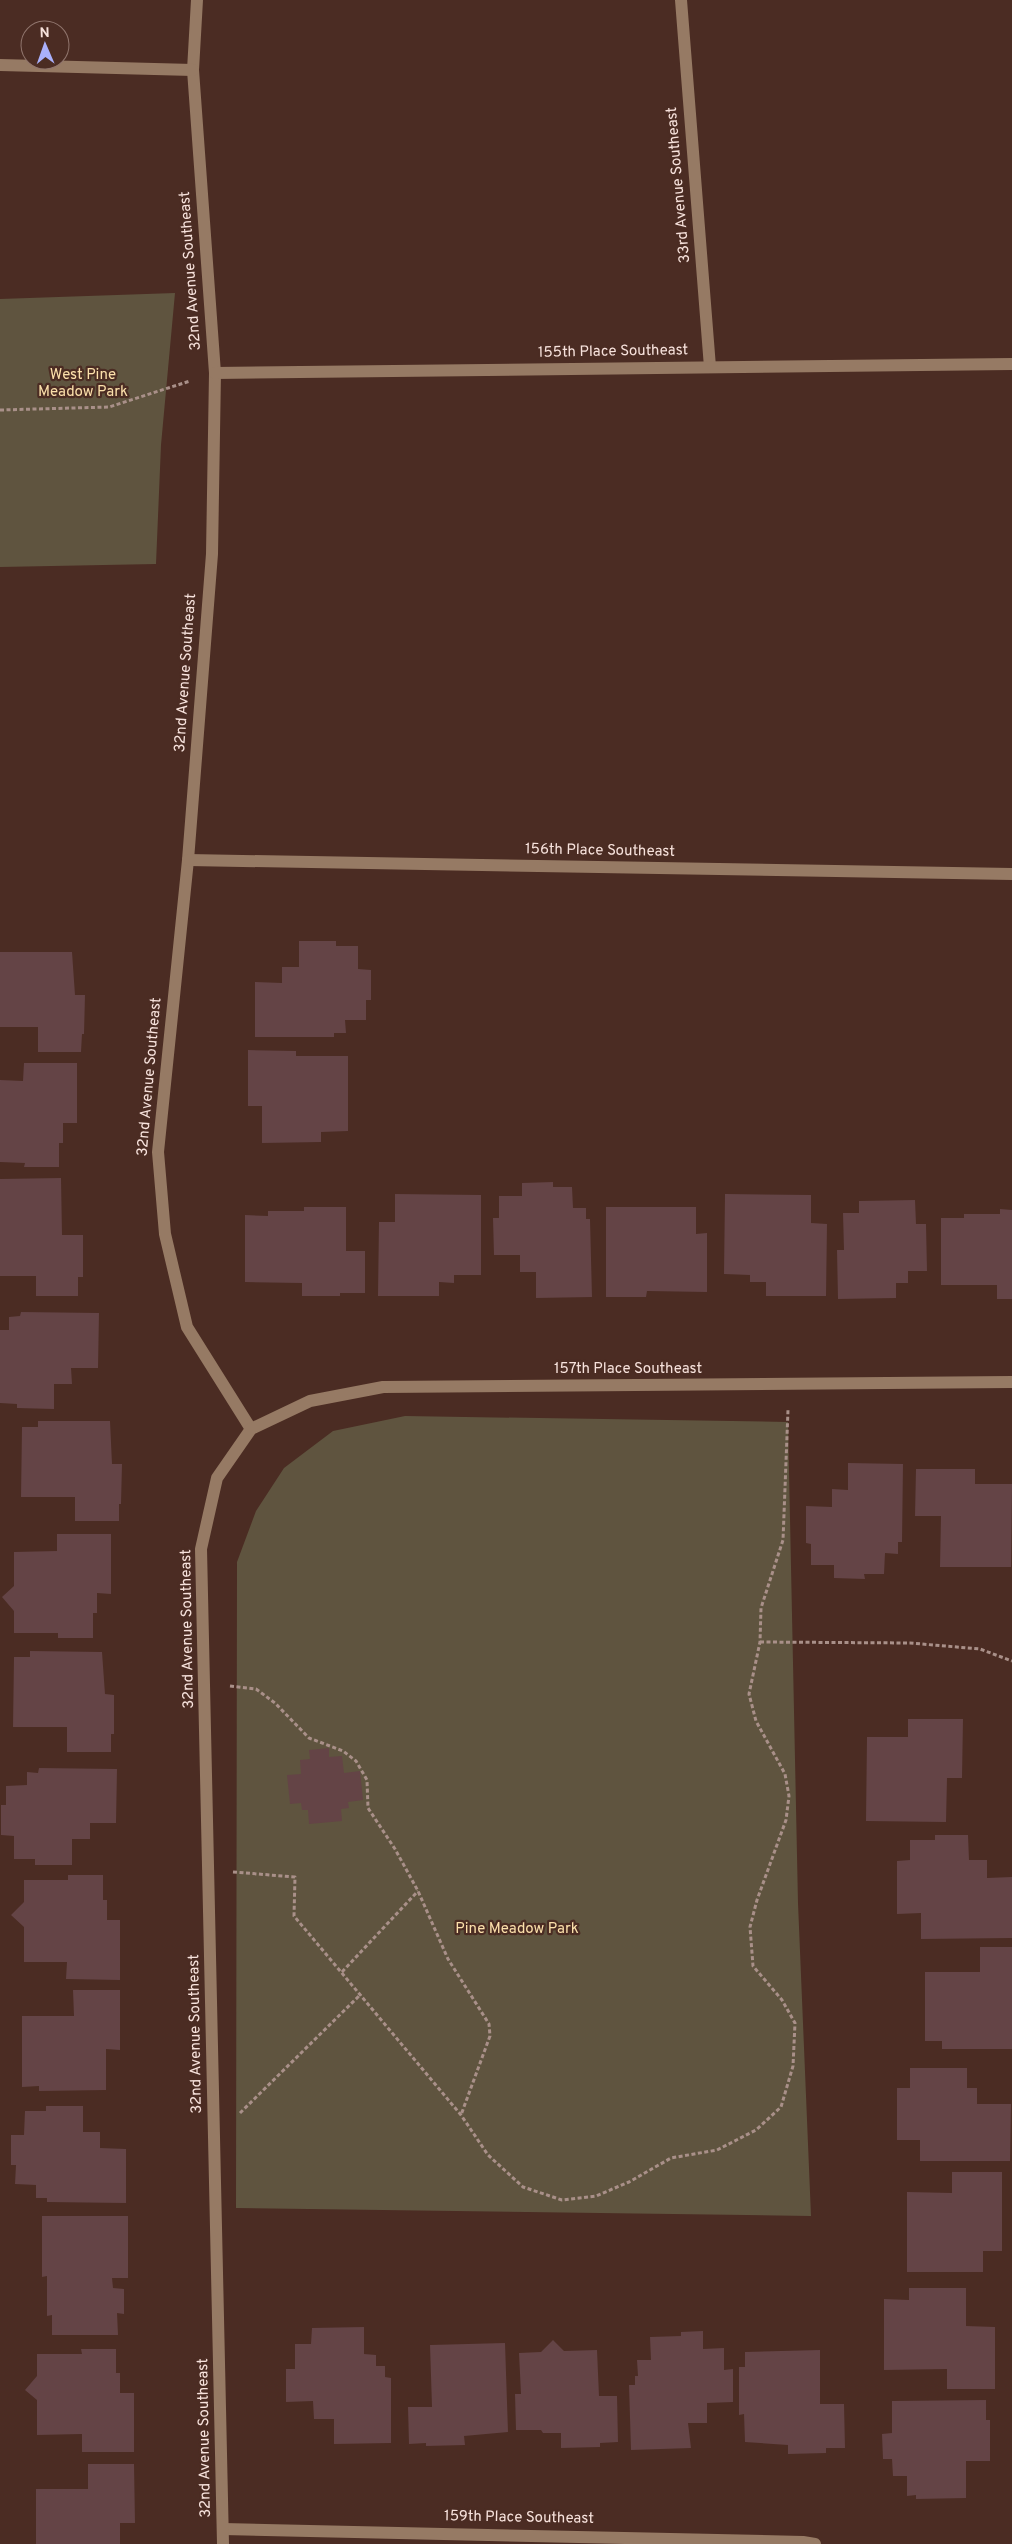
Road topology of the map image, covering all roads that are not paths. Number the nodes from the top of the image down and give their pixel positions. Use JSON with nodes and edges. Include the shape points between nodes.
{"nodes":[{"id":1,"x":197,"y":0,"type":"edge"},
{"id":2,"x":681,"y":0,"type":"edge"},
{"id":3,"x":0,"y":65,"type":"edge"},
{"id":4,"x":193,"y":70,"type":"junction"},
{"id":5,"x":1012,"y":364,"type":"edge"},
{"id":6,"x":710,"y":367,"type":"junction"},
{"id":7,"x":214,"y":373,"type":"junction"},
{"id":8,"x":188,"y":860,"type":"junction"},
{"id":9,"x":1012,"y":874,"type":"edge"},
{"id":10,"x":1012,"y":1382,"type":"edge"},
{"id":11,"x":251,"y":1429,"type":"junction"},
{"id":12,"x":223,"y":2529,"type":"junction"},
{"id":13,"x":669,"y":2540,"type":"edge"},
{"id":14,"x":223,"y":2544,"type":"edge"},
{"id":15,"x":815,"y":2544,"type":"edge"}],
"edges":[{"from":1,"to":4,"type":"street","name":"32nd Avenue Southeast"},
{"from":2,"to":6,"type":"street","name":"33rd Avenue Southeast"},
{"from":3,"to":4,"type":"street"},
{"from":4,"to":7,"type":"street","name":"32nd Avenue Southeast"},
{"from":5,"to":6,"type":"street","name":"155th Place Southeast"},
{"from":6,"to":7,"type":"street","name":"155th Place Southeast"},
{"from":7,"to":8,"type":"street","name":"32nd Avenue Southeast","via":[[212,554]]},
{"from":8,"to":9,"type":"street","name":"156th Place Southeast"},
{"from":8,"to":11,"type":"street","name":"32nd Avenue Southeast","via":[[158,1152],[165,1234],[187,1327]]},
{"from":10,"to":11,"type":"street","name":"157th Place Southeast","via":[[383,1387],[310,1401]]},
{"from":11,"to":12,"type":"street","name":"32nd Avenue Southeast","via":[[217,1478],[201,1549]]},
{"from":12,"to":13,"type":"street","name":"159th Place Southeast"},
{"from":12,"to":14,"type":"street","name":"32nd Avenue Southeast"},
{"from":13,"to":15,"type":"street","name":"159th Place Southeast"}]}
